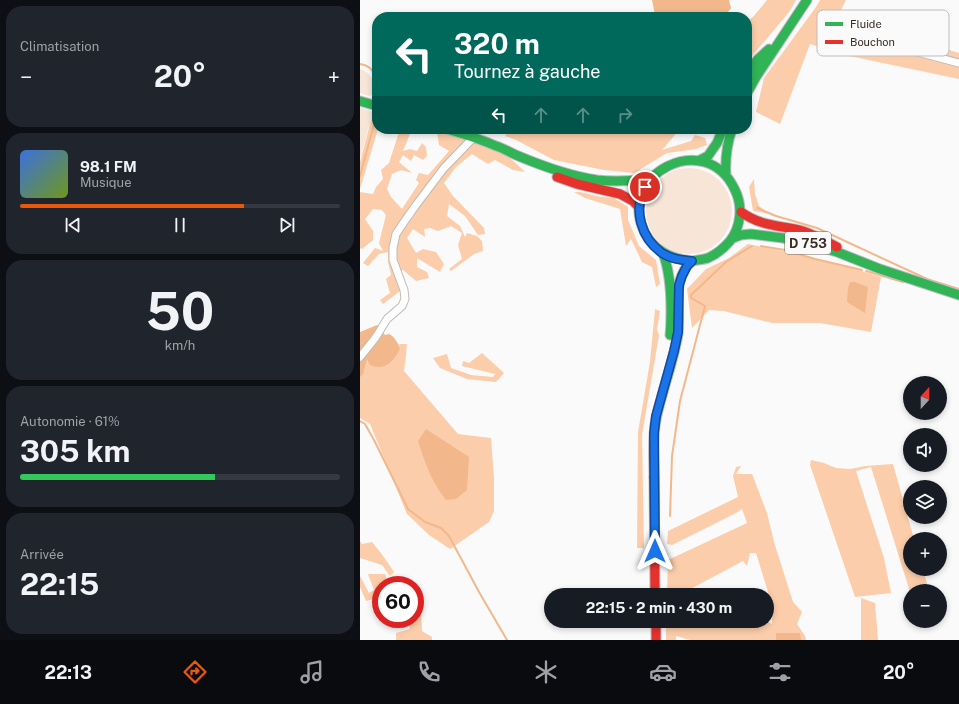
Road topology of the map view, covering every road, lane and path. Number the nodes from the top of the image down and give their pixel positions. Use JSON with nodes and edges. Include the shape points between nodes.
{"nodes":[{"id":1,"x":807,"y":0,"type":"edge"},
{"id":2,"x":795,"y":20,"type":"junction"},
{"id":3,"x":933,"y":56,"type":"edge"},
{"id":4,"x":959,"y":63,"type":"edge"},
{"id":5,"x":752,"y":67,"type":"edge"},
{"id":6,"x":752,"y":84,"type":"edge"},
{"id":7,"x":360,"y":101,"type":"edge"},
{"id":8,"x":372,"y":104,"type":"edge"},
{"id":9,"x":461,"y":134,"type":"edge"},
{"id":10,"x":721,"y":134,"type":"edge"},
{"id":11,"x":730,"y":134,"type":"edge"},
{"id":12,"x":473,"y":138,"type":"junction"},
{"id":13,"x":518,"y":156,"type":"junction"},
{"id":14,"x":700,"y":160,"type":"junction"},
{"id":15,"x":726,"y":175,"type":"junction"},
{"id":16,"x":649,"y":180,"type":"junction"},
{"id":17,"x":639,"y":207,"type":"junction"},
{"id":18,"x":741,"y":212,"type":"junction"},
{"id":19,"x":733,"y":238,"type":"junction"},
{"id":20,"x":663,"y":253,"type":"junction"},
{"id":21,"x":692,"y":261,"type":"junction"},
{"id":22,"x":880,"y":269,"type":"junction"},
{"id":23,"x":959,"y":295,"type":"edge"},
{"id":24,"x":360,"y":357,"type":"edge"},
{"id":25,"x":660,"y":399,"type":"junction"},
{"id":26,"x":656,"y":588,"type":"edge"},
{"id":27,"x":656,"y":628,"type":"edge"},
{"id":28,"x":656,"y":640,"type":"edge"}],
"edges":[{"from":1,"to":2,"type":"main road"},
{"from":2,"to":5,"type":"main road"},
{"from":2,"to":6,"type":"main road"},
{"from":3,"to":4,"type":"street"},
{"from":7,"to":8,"type":"main road"},
{"from":9,"to":12,"type":"main road"},
{"from":10,"to":14,"type":"main road","via":[[708,156]]},
{"from":11,"to":15,"type":"main road","via":[[726,149]]},
{"from":12,"to":13,"type":"main road"},
{"from":12,"to":24,"type":"street","via":[[444,168],[396,234],[393,260],[405,299]]},
{"from":13,"to":16,"type":"main road","via":[[574,176],[624,182]]},
{"from":13,"to":17,"type":"main road","via":[[553,176],[572,183],[623,194]]},
{"from":14,"to":15,"type":"main road"},
{"from":14,"to":16,"type":"main road","via":[[670,163]]},
{"from":15,"to":18,"type":"main road","via":[[740,199]]},
{"from":16,"to":17,"type":"main road"},
{"from":17,"to":20,"type":"main road","via":[[644,232],[651,243]]},
{"from":18,"to":19,"type":"main road"},
{"from":18,"to":22,"type":"main road","number":"D 753","via":[[756,222],[817,237]]},
{"from":19,"to":21,"type":"main road","via":[[720,251]]},
{"from":19,"to":22,"type":"main road","number":"D 753","via":[[751,234],[799,241],[837,252]]},
{"from":20,"to":21,"type":"main road","via":[[676,259]]},
{"from":20,"to":25,"type":"main road","via":[[669,273],[671,327]]},
{"from":21,"to":25,"type":"main road","via":[[687,266],[679,285],[678,332]]},
{"from":22,"to":23,"type":"main road","number":"D 753"},
{"from":25,"to":26,"type":"main road","via":[[654,433]]},
{"from":27,"to":28,"type":"main road"}]}
